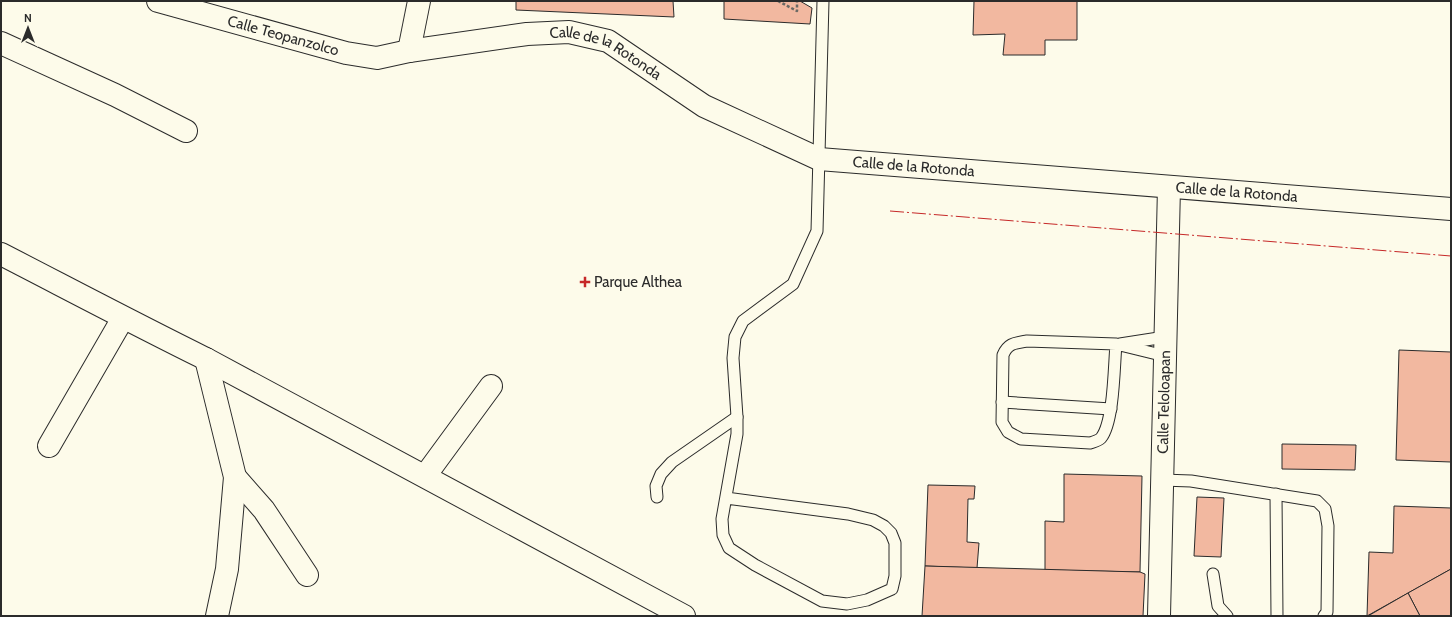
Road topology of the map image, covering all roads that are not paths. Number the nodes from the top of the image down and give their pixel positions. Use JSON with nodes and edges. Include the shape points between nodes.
{"nodes":[{"id":1,"x":158,"y":1,"type":"edge"},
{"id":2,"x":419,"y":1,"type":"edge"},
{"id":3,"x":823,"y":1,"type":"edge"},
{"id":4,"x":1,"y":43,"type":"edge"},
{"id":5,"x":409,"y":51,"type":"junction"},
{"id":6,"x":186,"y":130,"type":"dead end"},
{"id":7,"x":819,"y":159,"type":"junction"},
{"id":8,"x":1169,"y":187,"type":"junction"},
{"id":9,"x":1451,"y":209,"type":"edge"},
{"id":10,"x":1,"y":254,"type":"edge"},
{"id":11,"x":123,"y":318,"type":"junction"},
{"id":12,"x":1116,"y":344,"type":"junction"},
{"id":13,"x":1165,"y":347,"type":"junction"},
{"id":14,"x":206,"y":359,"type":"junction"},
{"id":15,"x":491,"y":386,"type":"dead end"},
{"id":16,"x":1002,"y":402,"type":"junction"},
{"id":17,"x":1111,"y":409,"type":"junction"},
{"id":18,"x":737,"y":417,"type":"junction"},
{"id":19,"x":49,"y":446,"type":"dead end"},
{"id":20,"x":425,"y":476,"type":"junction"},
{"id":21,"x":236,"y":477,"type":"junction"},
{"id":22,"x":1162,"y":480,"type":"junction"},
{"id":23,"x":1276,"y":494,"type":"junction"},
{"id":24,"x":657,"y":497,"type":"dead end"},
{"id":25,"x":726,"y":498,"type":"junction"},
{"id":26,"x":1213,"y":574,"type":"dead end"},
{"id":27,"x":307,"y":575,"type":"dead end"},
{"id":28,"x":217,"y":616,"type":"edge"},
{"id":29,"x":684,"y":616,"type":"edge"},
{"id":30,"x":1159,"y":616,"type":"edge"},
{"id":31,"x":1227,"y":616,"type":"edge"},
{"id":32,"x":1277,"y":616,"type":"edge"},
{"id":33,"x":1324,"y":616,"type":"edge"}],
"edges":[{"from":1,"to":5,"type":"street","name":"Calle Teopanzolco","via":[[346,53],[377,58]]},
{"from":2,"to":5,"type":"street"},
{"from":3,"to":7,"type":"lane"},
{"from":4,"to":6,"type":"street"},
{"from":5,"to":7,"type":"street","name":"Calle de la Rotonda","via":[[534,34],[569,32],[608,41],[704,106]]},
{"from":7,"to":8,"type":"street","name":"Calle de la Rotonda"},
{"from":7,"to":18,"type":"lane","via":[[817,231],[793,284],[743,321],[735,337],[733,358]]},
{"from":8,"to":9,"type":"street","name":"Calle de la Rotonda"},
{"from":8,"to":13,"type":"street","name":"Calle Teloloapan"},
{"from":10,"to":11,"type":"street"},
{"from":11,"to":14,"type":"street"},
{"from":11,"to":19,"type":"street"},
{"from":12,"to":13,"type":"lane"},
{"from":12,"to":13,"type":"lane"},
{"from":12,"to":16,"type":"lane","via":[[1026,341],[1015,343],[1006,348],[1003,355]]},
{"from":12,"to":17,"type":"lane"},
{"from":13,"to":22,"type":"street","name":"Calle Teloloapan"},
{"from":14,"to":20,"type":"street"},
{"from":14,"to":21,"type":"street"},
{"from":15,"to":20,"type":"street"},
{"from":16,"to":17,"type":"lane"},
{"from":16,"to":17,"type":"lane","via":[[1002,422],[1008,432],[1022,439],[1090,443],[1100,439],[1107,426]]},
{"from":18,"to":24,"type":"lane","via":[[672,462],[661,474],[656,486]]},
{"from":18,"to":25,"type":"lane","via":[[737,434]]},
{"from":20,"to":29,"type":"street"},
{"from":21,"to":27,"type":"street","via":[[264,510]]},
{"from":21,"to":28,"type":"street","via":[[227,569]]},
{"from":22,"to":23,"type":"lane","via":[[1191,481]]},
{"from":22,"to":30,"type":"street","name":"Calle Teloloapan"},
{"from":23,"to":32,"type":"lane"},
{"from":23,"to":33,"type":"lane","via":[[1317,501],[1325,509],[1328,534],[1327,612]]},
{"from":25,"to":25,"type":"lane","via":[[848,514],[873,520],[884,526],[891,533],[895,543],[895,576],[892,589],[867,600],[847,604],[822,601],[755,565],[729,548],[723,535],[722,519]]},
{"from":26,"to":31,"type":"lane","via":[[1218,606]]}]}
